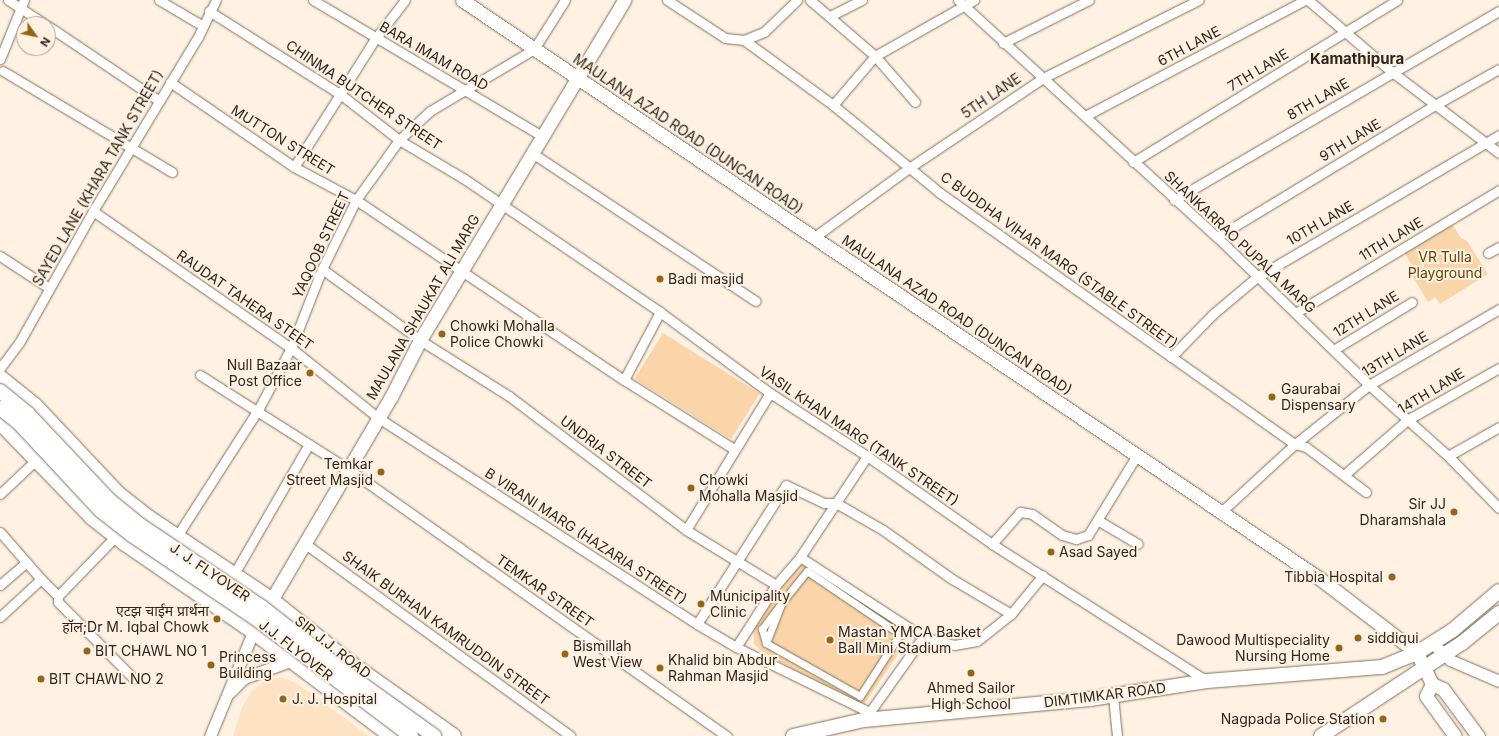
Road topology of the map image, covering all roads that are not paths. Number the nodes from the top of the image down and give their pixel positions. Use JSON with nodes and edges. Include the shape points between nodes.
{"nodes":[{"id":1,"x":8,"y":0,"type":"edge"},
{"id":2,"x":159,"y":0,"type":"edge"},
{"id":3,"x":216,"y":0,"type":"edge"},
{"id":4,"x":313,"y":0,"type":"edge"},
{"id":5,"x":405,"y":0,"type":"edge"},
{"id":6,"x":462,"y":0,"type":"edge"},
{"id":7,"x":565,"y":0,"type":"edge"},
{"id":8,"x":624,"y":0,"type":"edge"},
{"id":9,"x":667,"y":0,"type":"edge"},
{"id":10,"x":797,"y":0,"type":"edge"},
{"id":11,"x":810,"y":0,"type":"edge"},
{"id":12,"x":862,"y":0,"type":"edge"},
{"id":13,"x":974,"y":0,"type":"edge"},
{"id":14,"x":1089,"y":0,"type":"edge"},
{"id":15,"x":1199,"y":0,"type":"edge"},
{"id":16,"x":1306,"y":0,"type":"edge"},
{"id":17,"x":1397,"y":0,"type":"edge"},
{"id":18,"x":960,"y":2,"type":"edge"},
{"id":19,"x":22,"y":4,"type":"edge"},
{"id":20,"x":209,"y":11,"type":"junction"},
{"id":21,"x":1499,"y":11,"type":"edge"},
{"id":22,"x":36,"y":16,"type":"edge"},
{"id":23,"x":830,"y":16,"type":"junction"},
{"id":24,"x":203,"y":26,"type":"junction"},
{"id":25,"x":56,"y":31,"type":"edge"},
{"id":26,"x":1346,"y":33,"type":"junction"},
{"id":27,"x":375,"y":39,"type":"junction"},
{"id":28,"x":744,"y":40,"type":"junction"},
{"id":29,"x":1003,"y":43,"type":"junction"},
{"id":30,"x":534,"y":49,"type":"junction"},
{"id":31,"x":875,"y":56,"type":"junction"},
{"id":32,"x":0,"y":59,"type":"edge"},
{"id":33,"x":1499,"y":69,"type":"edge"},
{"id":34,"x":1,"y":72,"type":"edge"},
{"id":35,"x":1392,"y":72,"type":"junction"},
{"id":36,"x":578,"y":77,"type":"junction"},
{"id":37,"x":1043,"y":78,"type":"junction"},
{"id":38,"x":170,"y":82,"type":"junction"},
{"id":39,"x":466,"y":90,"type":"junction"},
{"id":40,"x":340,"y":94,"type":"junction"},
{"id":41,"x":158,"y":100,"type":"junction"},
{"id":42,"x":915,"y":102,"type":"dead end"},
{"id":43,"x":833,"y":105,"type":"junction"},
{"id":44,"x":1435,"y":105,"type":"junction"},
{"id":45,"x":1085,"y":116,"type":"junction"},
{"id":46,"x":1499,"y":135,"type":"edge"},
{"id":47,"x":542,"y":136,"type":"junction"},
{"id":48,"x":399,"y":140,"type":"junction"},
{"id":49,"x":1486,"y":142,"type":"junction"},
{"id":50,"x":130,"y":148,"type":"junction"},
{"id":51,"x":1499,"y":152,"type":"edge"},
{"id":52,"x":532,"y":153,"type":"junction"},
{"id":53,"x":1133,"y":162,"type":"junction"},
{"id":54,"x":294,"y":167,"type":"junction"},
{"id":55,"x":909,"y":168,"type":"junction"},
{"id":56,"x":172,"y":172,"type":"dead end"},
{"id":57,"x":1499,"y":190,"type":"edge"},
{"id":58,"x":356,"y":200,"type":"junction"},
{"id":59,"x":1174,"y":200,"type":"junction"},
{"id":60,"x":501,"y":205,"type":"junction"},
{"id":61,"x":93,"y":211,"type":"junction"},
{"id":62,"x":1217,"y":237,"type":"junction"},
{"id":63,"x":813,"y":238,"type":"junction"},
{"id":64,"x":1499,"y":247,"type":"edge"},
{"id":65,"x":1488,"y":253,"type":"dead end"},
{"id":66,"x":0,"y":256,"type":"edge"},
{"id":67,"x":322,"y":268,"type":"junction"},
{"id":68,"x":462,"y":273,"type":"junction"},
{"id":69,"x":1256,"y":276,"type":"junction"},
{"id":70,"x":49,"y":288,"type":"junction"},
{"id":71,"x":756,"y":301,"type":"dead end"},
{"id":72,"x":1412,"y":302,"type":"dead end"},
{"id":73,"x":1499,"y":309,"type":"edge"},
{"id":74,"x":660,"y":312,"type":"junction"},
{"id":75,"x":1297,"y":312,"type":"junction"},
{"id":76,"x":420,"y":340,"type":"junction"},
{"id":77,"x":291,"y":348,"type":"junction"},
{"id":78,"x":1335,"y":349,"type":"junction"},
{"id":79,"x":1171,"y":357,"type":"junction"},
{"id":80,"x":0,"y":368,"type":"edge"},
{"id":81,"x":1499,"y":368,"type":"edge"},
{"id":82,"x":200,"y":374,"type":"dead end"},
{"id":83,"x":0,"y":377,"type":"edge"},
{"id":84,"x":624,"y":380,"type":"junction"},
{"id":85,"x":1370,"y":385,"type":"junction"},
{"id":86,"x":0,"y":391,"type":"edge"},
{"id":87,"x":770,"y":393,"type":"junction"},
{"id":88,"x":0,"y":408,"type":"edge"},
{"id":89,"x":258,"y":410,"type":"junction"},
{"id":90,"x":378,"y":417,"type":"junction"},
{"id":91,"x":1407,"y":420,"type":"junction"},
{"id":92,"x":0,"y":423,"type":"edge"},
{"id":93,"x":1499,"y":427,"type":"edge"},
{"id":94,"x":309,"y":444,"type":"junction"},
{"id":95,"x":1295,"y":444,"type":"junction"},
{"id":96,"x":734,"y":449,"type":"junction"},
{"id":97,"x":1137,"y":455,"type":"junction"},
{"id":98,"x":867,"y":456,"type":"junction"},
{"id":99,"x":1448,"y":456,"type":"junction"},
{"id":100,"x":37,"y":459,"type":"junction"},
{"id":101,"x":348,"y":469,"type":"junction"},
{"id":102,"x":1344,"y":475,"type":"junction"},
{"id":103,"x":1366,"y":492,"type":"dead end"},
{"id":104,"x":0,"y":494,"type":"edge"},
{"id":105,"x":836,"y":503,"type":"junction"},
{"id":106,"x":1499,"y":508,"type":"edge"},
{"id":107,"x":1221,"y":512,"type":"junction"},
{"id":108,"x":1099,"y":521,"type":"junction"},
{"id":109,"x":686,"y":530,"type":"junction"},
{"id":110,"x":0,"y":532,"type":"edge"},
{"id":111,"x":177,"y":536,"type":"junction"},
{"id":112,"x":115,"y":537,"type":"junction"},
{"id":113,"x":304,"y":543,"type":"junction"},
{"id":114,"x":992,"y":544,"type":"junction"},
{"id":115,"x":1138,"y":544,"type":"dead end"},
{"id":116,"x":800,"y":557,"type":"junction"},
{"id":117,"x":26,"y":562,"type":"junction"},
{"id":118,"x":736,"y":562,"type":"junction"},
{"id":119,"x":234,"y":574,"type":"junction"},
{"id":120,"x":1043,"y":574,"type":"junction"},
{"id":121,"x":41,"y":580,"type":"junction"},
{"id":122,"x":1,"y":583,"type":"edge"},
{"id":123,"x":776,"y":585,"type":"junction"},
{"id":124,"x":1499,"y":591,"type":"edge"},
{"id":125,"x":58,"y":596,"type":"junction"},
{"id":126,"x":271,"y":600,"type":"junction"},
{"id":127,"x":782,"y":602,"type":"joint"},
{"id":128,"x":1499,"y":613,"type":"edge"},
{"id":129,"x":1011,"y":614,"type":"junction"},
{"id":130,"x":0,"y":617,"type":"edge"},
{"id":131,"x":697,"y":624,"type":"junction"},
{"id":132,"x":253,"y":632,"type":"junction"},
{"id":133,"x":923,"y":637,"type":"junction"},
{"id":134,"x":1432,"y":643,"type":"junction"},
{"id":135,"x":736,"y":647,"type":"junction"},
{"id":136,"x":1417,"y":653,"type":"junction"},
{"id":137,"x":1443,"y":655,"type":"junction"},
{"id":138,"x":290,"y":660,"type":"junction"},
{"id":139,"x":1425,"y":666,"type":"junction"},
{"id":140,"x":133,"y":678,"type":"dead end"},
{"id":141,"x":1207,"y":681,"type":"junction"},
{"id":142,"x":1499,"y":681,"type":"edge"},
{"id":143,"x":1432,"y":684,"type":"junction"},
{"id":144,"x":226,"y":695,"type":"junction"},
{"id":145,"x":1114,"y":696,"type":"junction"},
{"id":146,"x":867,"y":716,"type":"junction"},
{"id":147,"x":807,"y":735,"type":"edge"},
{"id":148,"x":210,"y":736,"type":"edge"},
{"id":149,"x":391,"y":736,"type":"edge"},
{"id":150,"x":411,"y":736,"type":"edge"},
{"id":151,"x":434,"y":736,"type":"edge"},
{"id":152,"x":454,"y":736,"type":"edge"},
{"id":153,"x":571,"y":736,"type":"edge"},
{"id":154,"x":727,"y":736,"type":"edge"},
{"id":155,"x":793,"y":736,"type":"edge"},
{"id":156,"x":1117,"y":736,"type":"edge"},
{"id":157,"x":1322,"y":736,"type":"edge"},
{"id":158,"x":1455,"y":736,"type":"edge"},
{"id":159,"x":1478,"y":736,"type":"edge"}],
"edges":[{"from":1,"to":19,"type":"street"},
{"from":2,"to":24,"type":"street"},
{"from":3,"to":20,"type":"street","name":"SAYED LANE (KHARA TANK STREET)"},
{"from":4,"to":27,"type":"street","name":"BARA IMAM ROAD"},
{"from":5,"to":27,"type":"street"},
{"from":6,"to":30,"type":"main road","name":"MAULANA AZAD ROAD (DUNCAN ROAD)"},
{"from":7,"to":30,"type":"street","name":"YAQOOB STREET"},
{"from":8,"to":36,"type":"main road","name":"MAULANA SHAUKAT ALI MARG"},
{"from":9,"to":28,"type":"street","via":[[725,38]]},
{"from":10,"to":28,"type":"street","via":[[764,32]]},
{"from":11,"to":23,"type":"street"},
{"from":12,"to":23,"type":"street"},
{"from":13,"to":18,"type":"street"},
{"from":14,"to":29,"type":"street"},
{"from":15,"to":37,"type":"street","name":"5TH LANE"},
{"from":16,"to":26,"type":"street"},
{"from":16,"to":45,"type":"street","name":"6TH LANE"},
{"from":17,"to":26,"type":"street","name":"7TH LANE"},
{"from":18,"to":29,"type":"street","name":"SHANKARRAO PUPALA MARG"},
{"from":18,"to":31,"type":"street"},
{"from":19,"to":22,"type":"street"},
{"from":19,"to":32,"type":"street"},
{"from":20,"to":24,"type":"street","name":"SAYED LANE (KHARA TANK STREET)"},
{"from":20,"to":40,"type":"street","name":"CHINMA BUTCHER STREET"},
{"from":21,"to":35,"type":"street","name":"8TH LANE"},
{"from":23,"to":31,"type":"street"},
{"from":24,"to":38,"type":"street","name":"SAYED LANE (KHARA TANK STREET)"},
{"from":25,"to":41,"type":"street"},
{"from":26,"to":35,"type":"street"},
{"from":26,"to":53,"type":"street","name":"7TH LANE"},
{"from":27,"to":39,"type":"street","name":"BARA IMAM ROAD"},
{"from":27,"to":40,"type":"street"},
{"from":28,"to":43,"type":"street","name":"C BUDDHA VIHAR MARG (STABLE STREET)"},
{"from":29,"to":37,"type":"street","name":"SHANKARRAO PUPALA MARG"},
{"from":30,"to":36,"type":"main road","name":"MAULANA AZAD ROAD (DUNCAN ROAD)"},
{"from":30,"to":39,"type":"street","name":"YAQOOB STREET"},
{"from":31,"to":42,"type":"street"},
{"from":31,"to":43,"type":"street"},
{"from":33,"to":44,"type":"street","name":"9TH LANE"},
{"from":34,"to":50,"type":"street"},
{"from":35,"to":44,"type":"street"},
{"from":35,"to":59,"type":"street","name":"8TH LANE"},
{"from":36,"to":47,"type":"main road","name":"MAULANA SHAUKAT ALI MARG"},
{"from":36,"to":63,"type":"main road","name":"MAULANA AZAD ROAD (DUNCAN ROAD)"},
{"from":37,"to":45,"type":"street","name":"SHANKARRAO PUPALA MARG"},
{"from":37,"to":55,"type":"street","name":"5TH LANE"},
{"from":38,"to":41,"type":"street","name":"SAYED LANE (KHARA TANK STREET)"},
{"from":38,"to":54,"type":"street","name":"MUTTON STREET"},
{"from":39,"to":47,"type":"street","name":"BARA IMAM ROAD"},
{"from":39,"to":48,"type":"street","name":"YAQOOB STREET","via":[[430,111]]},
{"from":40,"to":48,"type":"street","name":"CHINMA BUTCHER STREET"},
{"from":40,"to":54,"type":"street"},
{"from":41,"to":50,"type":"street","name":"SAYED LANE (KHARA TANK STREET)"},
{"from":43,"to":55,"type":"street","name":"C BUDDHA VIHAR MARG (STABLE STREET)"},
{"from":44,"to":49,"type":"street"},
{"from":44,"to":62,"type":"street","name":"9TH LANE"},
{"from":45,"to":53,"type":"street","name":"SHANKARRAO PUPALA MARG"},
{"from":46,"to":49,"type":"street","name":"10TH LANE"},
{"from":47,"to":52,"type":"main road","name":"MAULANA SHAUKAT ALI MARG"},
{"from":48,"to":58,"type":"street","name":"YAQOOB STREET"},
{"from":48,"to":60,"type":"street","name":"CHINMA BUTCHER STREET","via":[[463,178]]},
{"from":49,"to":51,"type":"street"},
{"from":49,"to":69,"type":"street","name":"10TH LANE"},
{"from":50,"to":56,"type":"street"},
{"from":50,"to":61,"type":"street","name":"SAYED LANE (KHARA TANK STREET)"},
{"from":52,"to":60,"type":"main road","name":"MAULANA SHAUKAT ALI MARG"},
{"from":52,"to":71,"type":"street"},
{"from":53,"to":59,"type":"street","name":"SHANKARRAO PUPALA MARG"},
{"from":54,"to":58,"type":"street","name":"MUTTON STREET"},
{"from":55,"to":63,"type":"street","name":"5TH LANE"},
{"from":55,"to":79,"type":"street","name":"C BUDDHA VIHAR MARG (STABLE STREET)"},
{"from":57,"to":75,"type":"street","name":"11TH LANE"},
{"from":58,"to":67,"type":"street","name":"YAQOOB STREET"},
{"from":58,"to":68,"type":"street","name":"MUTTON STREET"},
{"from":59,"to":62,"type":"street","name":"SHANKARRAO PUPALA MARG"},
{"from":60,"to":68,"type":"main road","name":"MAULANA SHAUKAT ALI MARG"},
{"from":60,"to":74,"type":"street","name":"VASIL KHAN MARG (TANK STREET)"},
{"from":61,"to":70,"type":"street","name":"SAYED LANE (KHARA TANK STREET)"},
{"from":61,"to":77,"type":"street","name":"RAUDAT TAHERA STEET"},
{"from":62,"to":69,"type":"street","name":"SHANKARRAO PUPALA MARG"},
{"from":63,"to":97,"type":"main road","name":"MAULANA AZAD ROAD (DUNCAN ROAD)"},
{"from":64,"to":65,"type":"street"},
{"from":66,"to":70,"type":"street"},
{"from":67,"to":76,"type":"street","name":"UNDRIA STREET"},
{"from":67,"to":77,"type":"street","name":"YAQOOB STREET"},
{"from":68,"to":76,"type":"main road","name":"MAULANA SHAUKAT ALI MARG"},
{"from":68,"to":84,"type":"street","name":"MUTTON STREET"},
{"from":69,"to":75,"type":"street","name":"SHANKARRAO PUPALA MARG"},
{"from":69,"to":79,"type":"street","name":"10TH LANE","via":[[1213,314]]},
{"from":70,"to":80,"type":"street","name":"SAYED LANE (KHARA TANK STREET)","via":[[19,343]]},
{"from":72,"to":78,"type":"street","name":"12TH LANE"},
{"from":73,"to":85,"type":"street","name":"13TH LANE"},
{"from":74,"to":84,"type":"street"},
{"from":74,"to":87,"type":"street","name":"VASIL KHAN MARG (TANK STREET)"},
{"from":75,"to":78,"type":"street","name":"SHANKARRAO PUPALA MARG"},
{"from":76,"to":90,"type":"main road","name":"MAULANA SHAUKAT ALI MARG","via":[[391,398]]},
{"from":76,"to":109,"type":"street","name":"UNDRIA STREET","via":[[509,396]]},
{"from":77,"to":89,"type":"street","name":"YAQOOB STREET"},
{"from":77,"to":90,"type":"street","name":"RAUDAT TAHERA STEET"},
{"from":78,"to":85,"type":"street","name":"SHANKARRAO PUPALA MARG"},
{"from":79,"to":95,"type":"street","name":"C BUDDHA VIHAR MARG (STABLE STREET)"},
{"from":81,"to":91,"type":"street","name":"14TH LANE"},
{"from":82,"to":89,"type":"street","name":"TEMKAR STREET"},
{"from":83,"to":111,"type":"main road","name":"SIR J.J. ROAD","via":[[35,405],[119,494]]},
{"from":84,"to":96,"type":"street","name":"MUTTON STREET"},
{"from":85,"to":91,"type":"street","name":"SHANKARRAO PUPALA MARG"},
{"from":85,"to":95,"type":"street","name":"13TH LANE"},
{"from":86,"to":151,"type":"main road","name":"J. J. FLYOVER","bridge":true,"via":[[28,414],[109,500],[140,525],[263,608],[345,672]]},
{"from":87,"to":96,"type":"street"},
{"from":87,"to":98,"type":"street","name":"VASIL KHAN MARG (TANK STREET)"},
{"from":88,"to":150,"type":"main road","name":"J.J. FLYOVER","bridge":true,"via":[[19,424],[100,510],[132,536],[255,618]]},
{"from":89,"to":94,"type":"street","name":"TEMKAR STREET"},
{"from":89,"to":111,"type":"street","name":"YAQOOB STREET"},
{"from":90,"to":101,"type":"main road","name":"MAULANA SHAUKAT ALI MARG"},
{"from":90,"to":131,"type":"street","name":"B VIRANI MARG (HAZARIA STREET)"},
{"from":91,"to":99,"type":"street","name":"SHANKARRAO PUPALA MARG"},
{"from":91,"to":102,"type":"street","name":"14TH LANE"},
{"from":92,"to":100,"type":"main road"},
{"from":93,"to":99,"type":"street"},
{"from":94,"to":101,"type":"street","name":"TEMKAR STREET"},
{"from":94,"to":119,"type":"street"},
{"from":95,"to":102,"type":"street","name":"C BUDDHA VIHAR MARG (STABLE STREET)","via":[[1306,448]]},
{"from":95,"to":107,"type":"street","name":"13TH LANE"},
{"from":96,"to":109,"type":"street"},
{"from":97,"to":107,"type":"main road","name":"MAULANA AZAD ROAD (DUNCAN ROAD)"},
{"from":97,"to":108,"type":"street"},
{"from":98,"to":105,"type":"street"},
{"from":98,"to":114,"type":"street","name":"VASIL KHAN MARG (TANK STREET)"},
{"from":99,"to":106,"type":"street","name":"SHANKARRAO PUPALA MARG"},
{"from":100,"to":104,"type":"street"},
{"from":100,"to":112,"type":"main road","via":[[92,518]]},
{"from":101,"to":113,"type":"main road","name":"MAULANA SHAUKAT ALI MARG"},
{"from":101,"to":154,"type":"street","name":"TEMKAR STREET"},
{"from":102,"to":103,"type":"street","name":"C BUDDHA VIHAR MARG (STABLE STREET)"},
{"from":105,"to":116,"type":"street"},
{"from":105,"to":118,"type":"street","via":[[824,503],[786,485]]},
{"from":105,"to":129,"type":"street","via":[[883,530],[952,579]]},
{"from":107,"to":136,"type":"main road","name":"MAULANA AZAD ROAD (DUNCAN ROAD)","via":[[1320,578]]},
{"from":108,"to":114,"type":"street","via":[[1088,535],[1076,539],[1062,535],[1032,514],[1020,512]]},
{"from":108,"to":115,"type":"street"},
{"from":109,"to":118,"type":"street","name":"UNDRIA STREET"},
{"from":110,"to":117,"type":"street"},
{"from":111,"to":119,"type":"main road","name":"SIR J.J. ROAD"},
{"from":112,"to":125,"type":"street"},
{"from":112,"to":132,"type":"main road"},
{"from":113,"to":126,"type":"main road","name":"MAULANA SHAUKAT ALI MARG"},
{"from":113,"to":153,"type":"street","name":"SHAIK BURHAN KAMRUDDIN STREET"},
{"from":114,"to":120,"type":"street","name":"VASIL KHAN MARG (TANK STREET)"},
{"from":116,"to":123,"type":"street"},
{"from":116,"to":133,"type":"street"},
{"from":117,"to":121,"type":"street"},
{"from":117,"to":122,"type":"street"},
{"from":118,"to":123,"type":"street","name":"UNDRIA STREET"},
{"from":118,"to":131,"type":"street"},
{"from":119,"to":126,"type":"main road","name":"SIR J.J. ROAD"},
{"from":120,"to":129,"type":"street"},
{"from":120,"to":141,"type":"street","name":"VASIL KHAN MARG (TANK STREET)"},
{"from":121,"to":125,"type":"street"},
{"from":121,"to":130,"type":"street"},
{"from":123,"to":135,"type":"street"},
{"from":124,"to":134,"type":"main road","name":"DIMTIMKAR ROAD","via":[[1453,630]]},
{"from":125,"to":140,"type":"street","via":[[58,602]]},
{"from":126,"to":132,"type":"main road","name":"MAULANA SHAUKAT ALI MARG"},
{"from":126,"to":152,"type":"main road","name":"SIR J.J. ROAD","via":[[351,663]]},
{"from":127,"to":127,"type":"street","via":[[762,629],[766,644],[860,696],[900,634],[807,570]]},
{"from":128,"to":137,"type":"main road"},
{"from":129,"to":133,"type":"street","via":[[977,641],[954,645]]},
{"from":131,"to":135,"type":"street","name":"B VIRANI MARG (HAZARIA STREET)"},
{"from":132,"to":138,"type":"main road"},
{"from":132,"to":144,"type":"street"},
{"from":133,"to":146,"type":"street"},
{"from":134,"to":136,"type":"main road","name":"DIMTIMKAR ROAD"},
{"from":134,"to":137,"type":"street"},
{"from":135,"to":146,"type":"street","name":"B VIRANI MARG (HAZARIA STREET)"},
{"from":136,"to":139,"type":"main road","name":"MAULANA AZAD ROAD (DUNCAN ROAD)"},
{"from":136,"to":141,"type":"main road","name":"DIMTIMKAR ROAD","via":[[1382,667]]},
{"from":137,"to":139,"type":"main road"},
{"from":137,"to":142,"type":"street"},
{"from":138,"to":144,"type":"street","via":[[244,678]]},
{"from":138,"to":149,"type":"main road"},
{"from":139,"to":143,"type":"main road","name":"MAULANA AZAD ROAD (DUNCAN ROAD)"},
{"from":139,"to":157,"type":"main road"},
{"from":141,"to":145,"type":"main road","name":"DIMTIMKAR ROAD"},
{"from":143,"to":158,"type":"main road","via":[[1426,696]]},
{"from":143,"to":159,"type":"main road","via":[[1443,689]]},
{"from":144,"to":148,"type":"street"},
{"from":145,"to":146,"type":"main road","name":"DIMTIMKAR ROAD"},
{"from":145,"to":156,"type":"street"},
{"from":146,"to":147,"type":"main road","name":"DIMTIMKAR ROAD"},
{"from":147,"to":155,"type":"main road","name":"DIMTIMKAR ROAD"}]}
